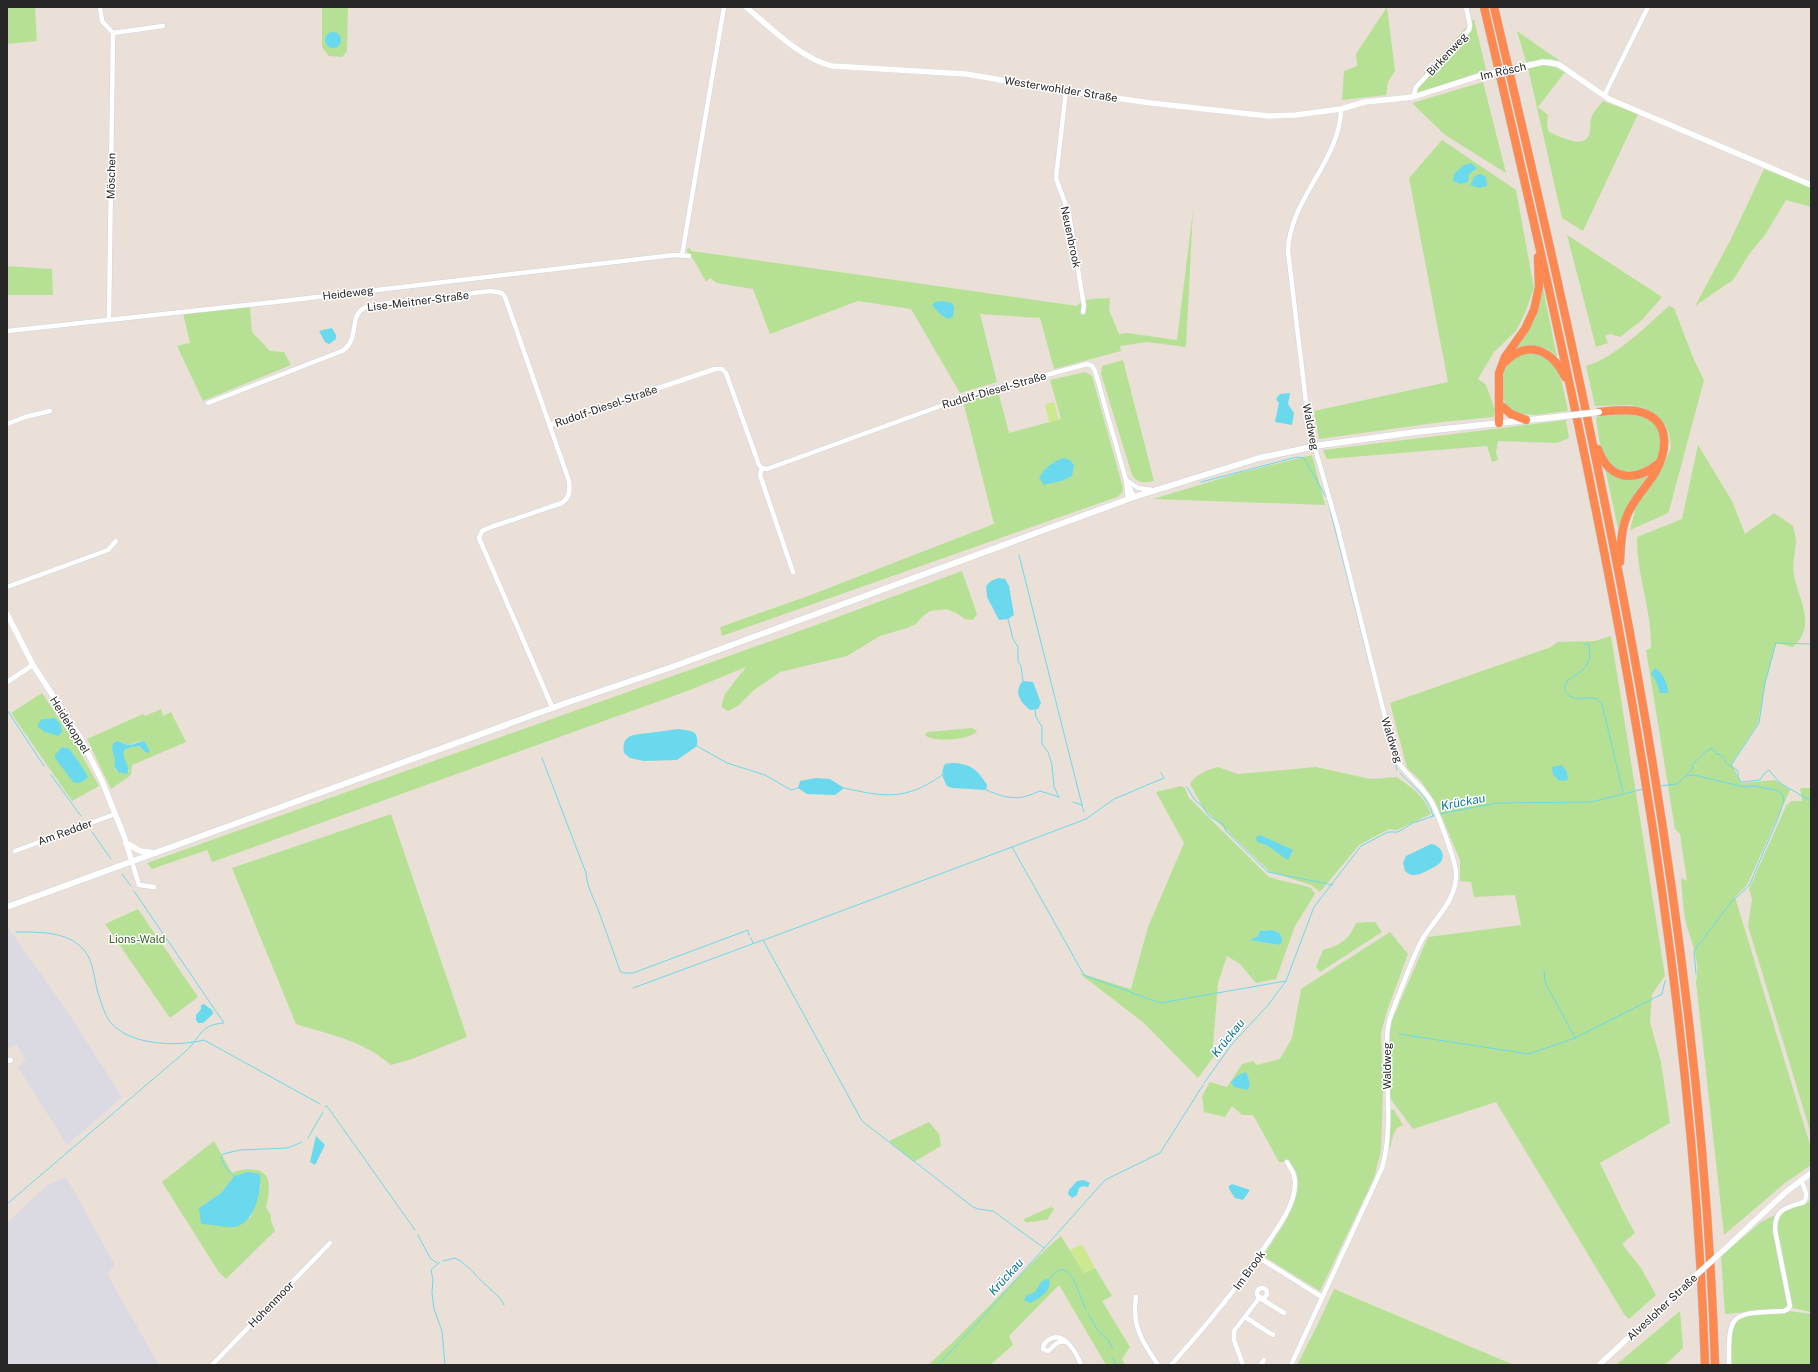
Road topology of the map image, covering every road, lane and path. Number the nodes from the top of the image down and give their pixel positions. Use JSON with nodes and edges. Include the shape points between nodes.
{"nodes":[{"id":1,"x":100,"y":7,"type":"edge"},
{"id":2,"x":724,"y":7,"type":"edge"},
{"id":3,"x":746,"y":7,"type":"edge"},
{"id":4,"x":1466,"y":7,"type":"edge"},
{"id":5,"x":1484,"y":7,"type":"edge"},
{"id":6,"x":1494,"y":7,"type":"edge"},
{"id":7,"x":1648,"y":7,"type":"edge"},
{"id":8,"x":163,"y":26,"type":"dead end"},
{"id":9,"x":113,"y":33,"type":"junction"},
{"id":10,"x":1066,"y":91,"type":"junction"},
{"id":11,"x":1604,"y":96,"type":"junction"},
{"id":12,"x":1413,"y":97,"type":"junction"},
{"id":13,"x":1394,"y":100,"type":"joint"},
{"id":14,"x":1341,"y":109,"type":"junction"},
{"id":15,"x":1811,"y":185,"type":"edge"},
{"id":16,"x":1536,"y":232,"type":"junction"},
{"id":17,"x":682,"y":255,"type":"junction"},
{"id":18,"x":688,"y":256,"type":"dead end"},
{"id":19,"x":1083,"y":312,"type":"dead end"},
{"id":20,"x":109,"y":319,"type":"junction"},
{"id":21,"x":7,"y":331,"type":"edge"},
{"id":22,"x":1502,"y":366,"type":"junction"},
{"id":23,"x":1571,"y":388,"type":"junction"},
{"id":24,"x":1499,"y":397,"type":"junction"},
{"id":25,"x":208,"y":403,"type":"dead end"},
{"id":26,"x":1503,"y":407,"type":"junction"},
{"id":27,"x":50,"y":411,"type":"dead end"},
{"id":28,"x":1599,"y":412,"type":"joint"},
{"id":29,"x":1526,"y":420,"type":"junction"},
{"id":30,"x":1499,"y":423,"type":"junction"},
{"id":31,"x":7,"y":424,"type":"edge"},
{"id":32,"x":1589,"y":424,"type":"junction"},
{"id":33,"x":549,"y":425,"type":"junction"},
{"id":34,"x":1660,"y":462,"type":"junction"},
{"id":35,"x":762,"y":468,"type":"junction"},
{"id":36,"x":1126,"y":480,"type":"junction"},
{"id":37,"x":1154,"y":490,"type":"junction"},
{"id":38,"x":1131,"y":498,"type":"junction"},
{"id":39,"x":116,"y":541,"type":"dead end"},
{"id":40,"x":793,"y":572,"type":"dead end"},
{"id":41,"x":1620,"y":579,"type":"junction"},
{"id":42,"x":7,"y":587,"type":"edge"},
{"id":43,"x":7,"y":614,"type":"edge"},
{"id":44,"x":33,"y":665,"type":"junction"},
{"id":45,"x":7,"y":682,"type":"edge"},
{"id":46,"x":553,"y":708,"type":"junction"},
{"id":47,"x":115,"y":814,"type":"junction"},
{"id":48,"x":126,"y":843,"type":"junction"},
{"id":49,"x":15,"y":851,"type":"dead end"},
{"id":50,"x":156,"y":853,"type":"junction"},
{"id":51,"x":132,"y":862,"type":"junction"},
{"id":52,"x":154,"y":887,"type":"dead end"},
{"id":53,"x":7,"y":908,"type":"edge"},
{"id":54,"x":1287,"y":1162,"type":"dead end"},
{"id":55,"x":1811,"y":1173,"type":"edge"},
{"id":56,"x":1801,"y":1180,"type":"junction"},
{"id":57,"x":330,"y":1243,"type":"dead end"},
{"id":58,"x":1258,"y":1257,"type":"junction"},
{"id":59,"x":1136,"y":1297,"type":"dead end"},
{"id":60,"x":1322,"y":1297,"type":"junction"},
{"id":61,"x":1284,"y":1313,"type":"dead end"},
{"id":62,"x":1245,"y":1317,"type":"junction"},
{"id":63,"x":1273,"y":1335,"type":"dead end"},
{"id":64,"x":1066,"y":1342,"type":"junction"},
{"id":65,"x":1264,"y":1360,"type":"dead end"},
{"id":66,"x":212,"y":1365,"type":"edge"},
{"id":67,"x":1081,"y":1365,"type":"edge"},
{"id":68,"x":1158,"y":1365,"type":"edge"},
{"id":69,"x":1171,"y":1365,"type":"edge"},
{"id":70,"x":1243,"y":1365,"type":"edge"},
{"id":71,"x":1261,"y":1365,"type":"edge"},
{"id":72,"x":1291,"y":1365,"type":"edge"},
{"id":73,"x":1599,"y":1365,"type":"edge"},
{"id":74,"x":1705,"y":1365,"type":"edge"},
{"id":75,"x":1715,"y":1365,"type":"edge"},
{"id":76,"x":1729,"y":1365,"type":"edge"}],
"edges":[{"from":1,"to":9,"type":"street","via":[[102,20]]},
{"from":2,"to":17,"type":"street"},
{"from":3,"to":10,"type":"street","name":"Westerwohlder Straße","via":[[806,56],[825,64],[839,67],[966,74]]},
{"from":4,"to":12,"type":"street","name":"Birkenweg","via":[[1469,30],[1416,86]]},
{"from":5,"to":16,"type":"highway"},
{"from":6,"to":32,"type":"highway"},
{"from":7,"to":11,"type":"street"},
{"from":8,"to":9,"type":"street"},
{"from":9,"to":20,"type":"street","name":"Möschen"},
{"from":10,"to":14,"type":"street","name":"Westerwohlder Straße","via":[[1268,116]]},
{"from":10,"to":19,"type":"street","name":"Neuenbrook","via":[[1056,178],[1069,214]]},
{"from":11,"to":12,"type":"street","name":"Im Rösch","bridge":true,"via":[[1558,64],[1543,62],[1479,76]]},
{"from":11,"to":15,"type":"street","name":"Im Rösch"},
{"from":12,"to":13,"type":"street","name":"Im Rösch"},
{"from":13,"to":14,"type":"street","name":"Westerwohlder Straße","via":[[1365,102]]},
{"from":14,"to":60,"type":"street","name":"Waldweg","via":[[1339,131],[1330,153],[1301,202],[1288,238],[1307,411],[1312,440],[1337,525],[1394,753],[1398,763],[1429,797],[1435,808],[1456,871],[1451,898],[1423,938],[1389,1022],[1386,1155],[1370,1196]]},
{"from":16,"to":22,"type":"highway","via":[[1539,282],[1537,301],[1528,324],[1507,354]]},
{"from":16,"to":23,"type":"highway"},
{"from":17,"to":18,"type":"street","name":"Heideweg"},
{"from":17,"to":20,"type":"street","name":"Heideweg"},
{"from":20,"to":21,"type":"street","name":"Heideweg"},
{"from":22,"to":23,"type":"highway","via":[[1521,351],[1540,351],[1558,363]]},
{"from":22,"to":24,"type":"highway","via":[[1498,380]]},
{"from":23,"to":74,"type":"highway","via":[[1608,568],[1647,784],[1666,915],[1695,1176]]},
{"from":24,"to":26,"type":"highway"},
{"from":24,"to":30,"type":"highway"},
{"from":25,"to":33,"type":"street","name":"Lise-Meitner-Straße","via":[[342,351],[351,340],[358,313],[362,308],[496,291],[505,297]]},
{"from":26,"to":29,"type":"highway","via":[[1511,414]]},
{"from":26,"to":30,"type":"highway","via":[[1504,416]]},
{"from":27,"to":31,"type":"street"},
{"from":28,"to":29,"type":"main road","bridge":true},
{"from":28,"to":34,"type":"highway","via":[[1634,410],[1650,416],[1660,425],[1665,439]]},
{"from":29,"to":30,"type":"main road"},
{"from":30,"to":37,"type":"main road","bridge":true,"via":[[1321,445],[1259,458]]},
{"from":32,"to":34,"type":"highway","via":[[1601,456],[1613,471],[1637,476],[1648,472]]},
{"from":32,"to":41,"type":"highway"},
{"from":33,"to":35,"type":"street","name":"Rudolf-Diesel-Straße","via":[[715,369],[722,369],[726,373]]},
{"from":33,"to":46,"type":"street","name":"Rudolf-Diesel-Straße","via":[[569,481],[568,496],[562,503],[487,528],[482,531],[479,538]]},
{"from":34,"to":41,"type":"highway","via":[[1635,499],[1624,523]]},
{"from":35,"to":36,"type":"street","name":"Rudolf-Diesel-Straße","via":[[771,468],[968,396],[1087,364],[1095,371]]},
{"from":35,"to":40,"type":"street","name":"Rudolf-Diesel-Straße","via":[[760,475]]},
{"from":36,"to":37,"type":"street","via":[[1138,488]]},
{"from":36,"to":38,"type":"street","name":"Rudolf-Diesel-Straße"},
{"from":37,"to":38,"type":"main road"},
{"from":38,"to":46,"type":"main road","via":[[672,667]]},
{"from":39,"to":42,"type":"street","via":[[108,550]]},
{"from":41,"to":75,"type":"highway","via":[[1658,792],[1690,1023],[1704,1175]]},
{"from":43,"to":44,"type":"street","name":"Heidekoppel"},
{"from":44,"to":45,"type":"street"},
{"from":44,"to":47,"type":"street","name":"Heidekoppel","via":[[81,739]]},
{"from":46,"to":50,"type":"main road"},
{"from":47,"to":48,"type":"street","name":"Heidekoppel"},
{"from":47,"to":49,"type":"street","name":"Am Redder"},
{"from":48,"to":50,"type":"street","via":[[140,851]]},
{"from":48,"to":51,"type":"street","name":"Heidekoppel"},
{"from":50,"to":51,"type":"main road"},
{"from":51,"to":52,"type":"street","via":[[139,885]]},
{"from":51,"to":53,"type":"main road"},
{"from":54,"to":58,"type":"street","name":"Im Brook","via":[[1295,1180],[1294,1195],[1278,1227]]},
{"from":55,"to":56,"type":"street","name":"Alvesloher Straße"},
{"from":56,"to":73,"type":"street","name":"Alvesloher Straße","bridge":true},
{"from":56,"to":76,"type":"street","via":[[1806,1199],[1804,1202],[1788,1206],[1775,1220],[1790,1306],[1784,1311],[1740,1315],[1732,1323],[1729,1333]]},
{"from":57,"to":66,"type":"street","name":"Hohenmoor"},
{"from":58,"to":60,"type":"street"},
{"from":58,"to":69,"type":"street","name":"Im Brook","via":[[1220,1309]]},
{"from":59,"to":68,"type":"street","via":[[1133,1311],[1135,1323]]},
{"from":60,"to":72,"type":"street","name":"Waldweg"},
{"from":61,"to":62,"type":"street","via":[[1260,1298]]},
{"from":62,"to":63,"type":"street"},
{"from":62,"to":70,"type":"street","via":[[1233,1335]]},
{"from":64,"to":64,"type":"street","via":[[1060,1338],[1052,1338],[1043,1348],[1048,1352],[1055,1343]]},
{"from":64,"to":67,"type":"street","via":[[1076,1352]]},
{"from":65,"to":71,"type":"street"}]}
